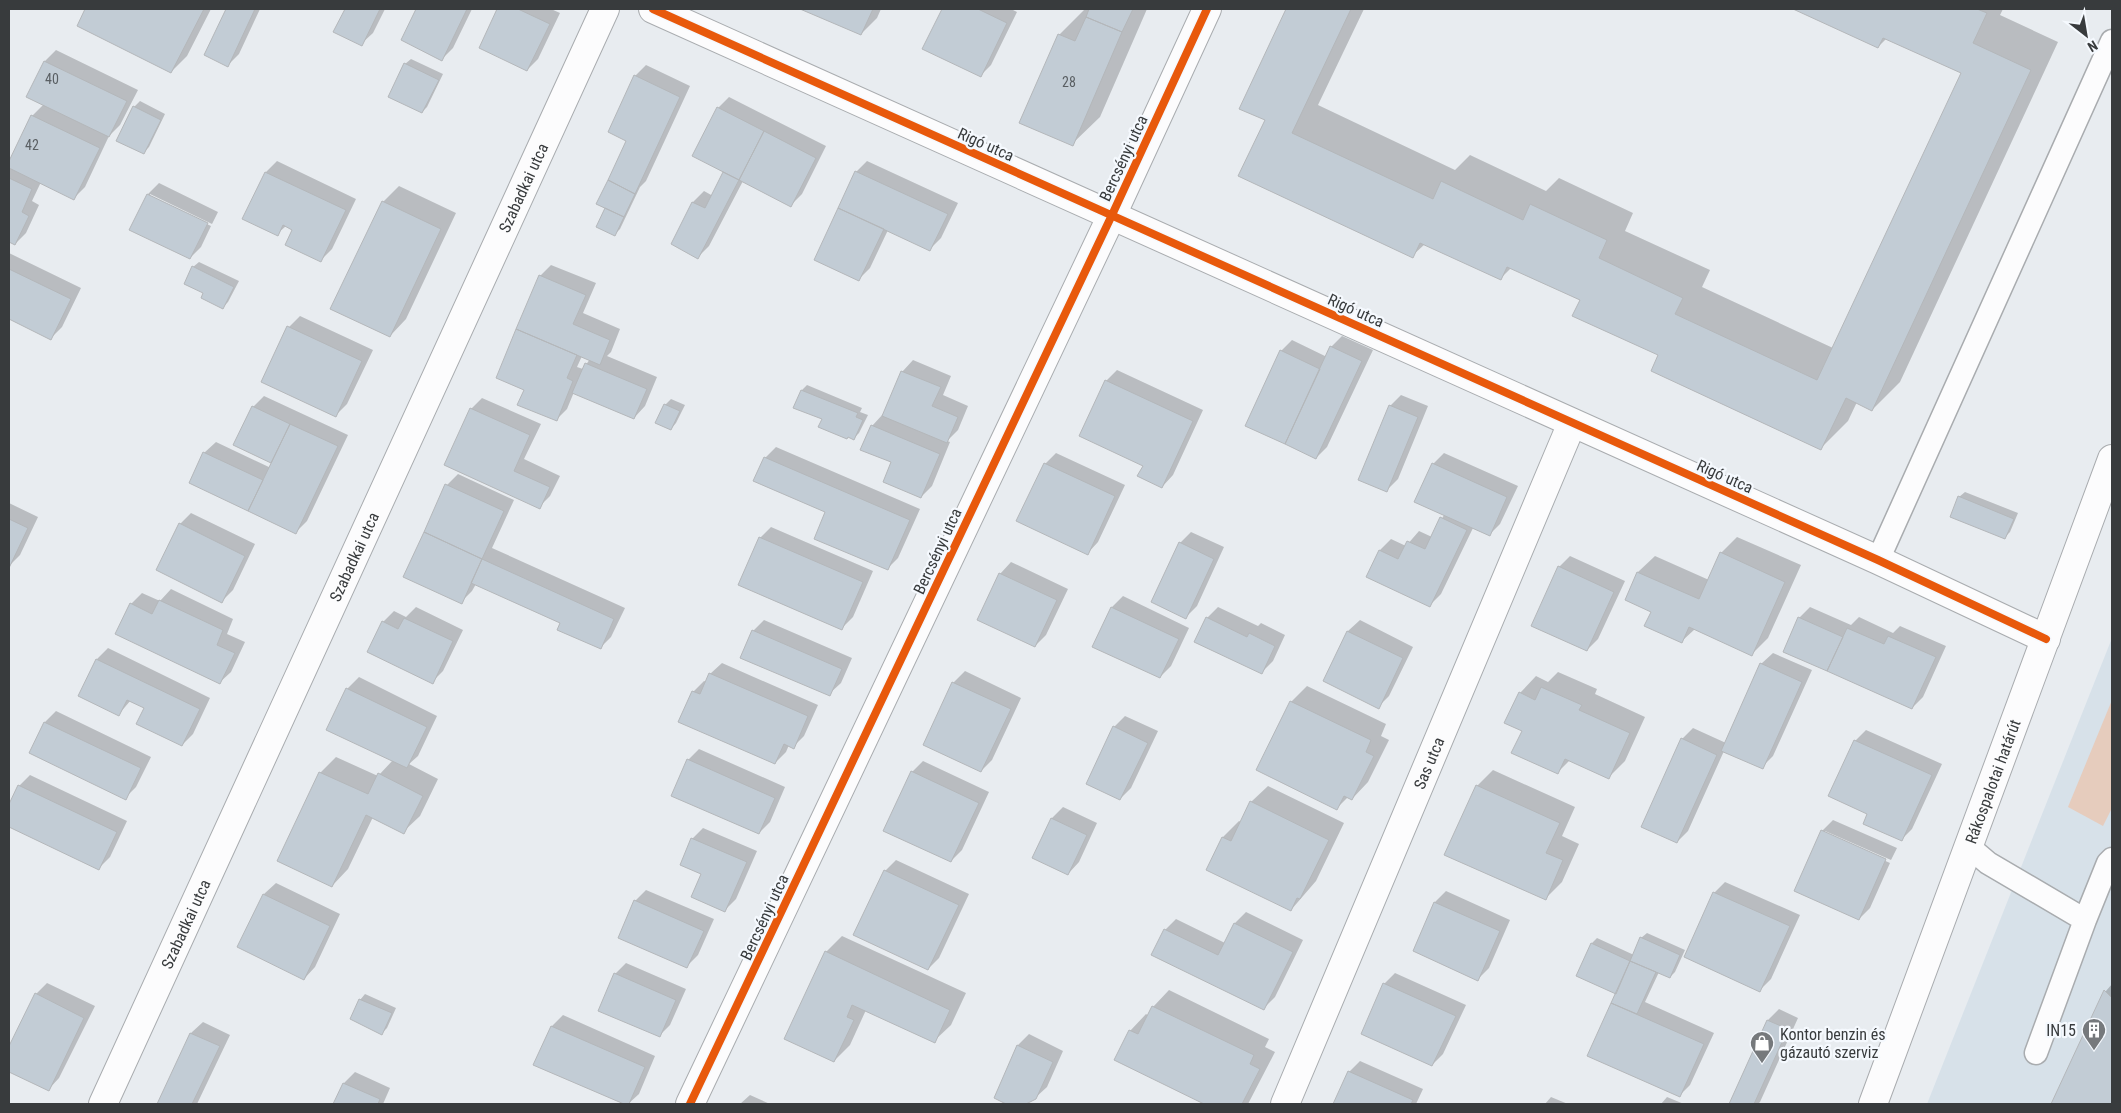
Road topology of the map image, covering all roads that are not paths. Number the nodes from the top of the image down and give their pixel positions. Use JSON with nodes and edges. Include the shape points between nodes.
{"nodes":[{"id":1,"x":605,"y":9,"type":"edge"},
{"id":2,"x":653,"y":9,"type":"edge"},
{"id":3,"x":1207,"y":9,"type":"edge"},
{"id":4,"x":2112,"y":41,"type":"edge"},
{"id":5,"x":1112,"y":215,"type":"junction"},
{"id":6,"x":1572,"y":423,"type":"junction"},
{"id":7,"x":2112,"y":459,"type":"edge"},
{"id":8,"x":2105,"y":500,"type":"edge"},
{"id":9,"x":1878,"y":560,"type":"junction"},
{"id":10,"x":2046,"y":639,"type":"junction"},
{"id":11,"x":1968,"y":846,"type":"junction"},
{"id":12,"x":2112,"y":859,"type":"edge"},
{"id":13,"x":2085,"y":920,"type":"junction"},
{"id":14,"x":2036,"y":1053,"type":"dead end"},
{"id":15,"x":103,"y":1104,"type":"edge"},
{"id":16,"x":690,"y":1104,"type":"edge"},
{"id":17,"x":1285,"y":1104,"type":"edge"},
{"id":18,"x":1873,"y":1104,"type":"edge"}],
"edges":[{"from":1,"to":15,"type":"street","name":"Szabadkai utca"},
{"from":2,"to":5,"type":"street","name":"Rigó utca"},
{"from":3,"to":5,"type":"street","name":"Bercsényi utca"},
{"from":4,"to":9,"type":"lane"},
{"from":5,"to":6,"type":"street","name":"Rigó utca"},
{"from":5,"to":16,"type":"street","name":"Bercsényi utca"},
{"from":6,"to":9,"type":"street","name":"Rigó utca"},
{"from":6,"to":17,"type":"street","name":"Sas utca"},
{"from":7,"to":8,"type":"street","name":"Rákospalotai határút"},
{"from":8,"to":10,"type":"street","name":"Rákospalotai határút"},
{"from":9,"to":10,"type":"street","name":"Rigó utca"},
{"from":10,"to":11,"type":"street","name":"Rákospalotai határút"},
{"from":11,"to":13,"type":"lane","via":[[1988,863]]},
{"from":11,"to":18,"type":"street","name":"Rákospalotai határút"},
{"from":12,"to":13,"type":"lane"},
{"from":13,"to":14,"type":"lane"}]}
